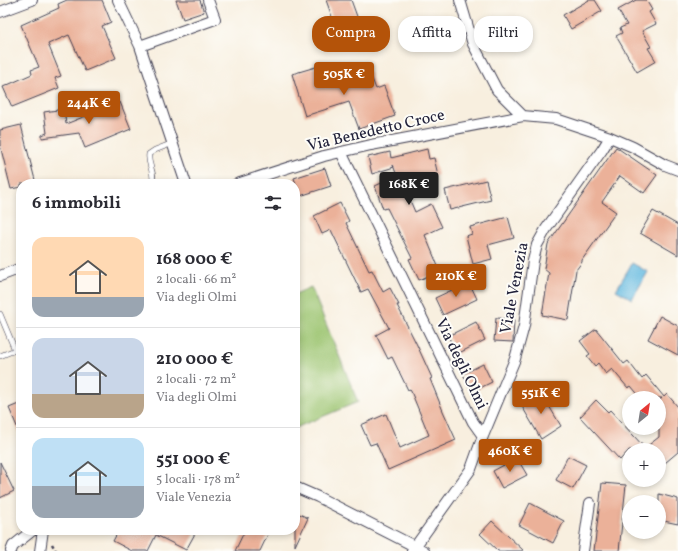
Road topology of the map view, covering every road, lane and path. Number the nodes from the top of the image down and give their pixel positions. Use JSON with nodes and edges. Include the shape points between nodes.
{"nodes":[{"id":1,"x":32,"y":0,"type":"edge"},
{"id":2,"x":118,"y":0,"type":"edge"},
{"id":3,"x":208,"y":0,"type":"edge"},
{"id":4,"x":460,"y":0,"type":"edge"},
{"id":5,"x":0,"y":12,"type":"edge"},
{"id":6,"x":140,"y":46,"type":"junction"},
{"id":7,"x":523,"y":116,"type":"junction"},
{"id":8,"x":610,"y":137,"type":"junction"},
{"id":9,"x":173,"y":143,"type":"junction"},
{"id":10,"x":341,"y":152,"type":"junction"},
{"id":11,"x":678,"y":170,"type":"edge"},
{"id":12,"x":153,"y":179,"type":"edge"},
{"id":13,"x":184,"y":179,"type":"edge"},
{"id":14,"x":253,"y":179,"type":"edge"},
{"id":15,"x":16,"y":270,"type":"edge"},
{"id":16,"x":0,"y":276,"type":"edge"},
{"id":17,"x":0,"y":314,"type":"edge"},
{"id":18,"x":0,"y":356,"type":"edge"},
{"id":19,"x":483,"y":436,"type":"junction"},
{"id":20,"x":300,"y":490,"type":"edge"},
{"id":21,"x":590,"y":503,"type":"dead end"},
{"id":22,"x":27,"y":535,"type":"edge"},
{"id":23,"x":42,"y":535,"type":"edge"},
{"id":24,"x":417,"y":549,"type":"edge"},
{"id":25,"x":10,"y":551,"type":"edge"},
{"id":26,"x":40,"y":551,"type":"edge"},
{"id":27,"x":582,"y":551,"type":"edge"}],
"edges":[{"from":1,"to":5,"type":"street"},
{"from":2,"to":6,"type":"street"},
{"from":3,"to":6,"type":"street","via":[[214,19]]},
{"from":4,"to":7,"type":"street","via":[[473,44],[497,90]]},
{"from":6,"to":9,"type":"street"},
{"from":7,"to":8,"type":"street","name":"Via Benedetto Croce","via":[[556,119]]},
{"from":7,"to":10,"type":"street","name":"Via Benedetto Croce"},
{"from":8,"to":11,"type":"street","name":"Via Benedetto Croce"},
{"from":8,"to":19,"type":"street","name":"Viale Venezia","via":[[537,244],[516,359]]},
{"from":9,"to":12,"type":"lane","via":[[149,154]]},
{"from":9,"to":13,"type":"street"},
{"from":10,"to":14,"type":"street","name":"Via Benedetto Croce"},
{"from":10,"to":19,"type":"street","name":"Via degli Olmi","via":[[472,422]]},
{"from":15,"to":16,"type":"street"},
{"from":17,"to":18,"type":"lane","via":[[15,350]]},
{"from":19,"to":24,"type":"street","name":"Viale Venezia","via":[[471,469]]},
{"from":20,"to":24,"type":"street"},
{"from":21,"to":27,"type":"street"},
{"from":22,"to":25,"type":"street"},
{"from":23,"to":26,"type":"street"}]}
